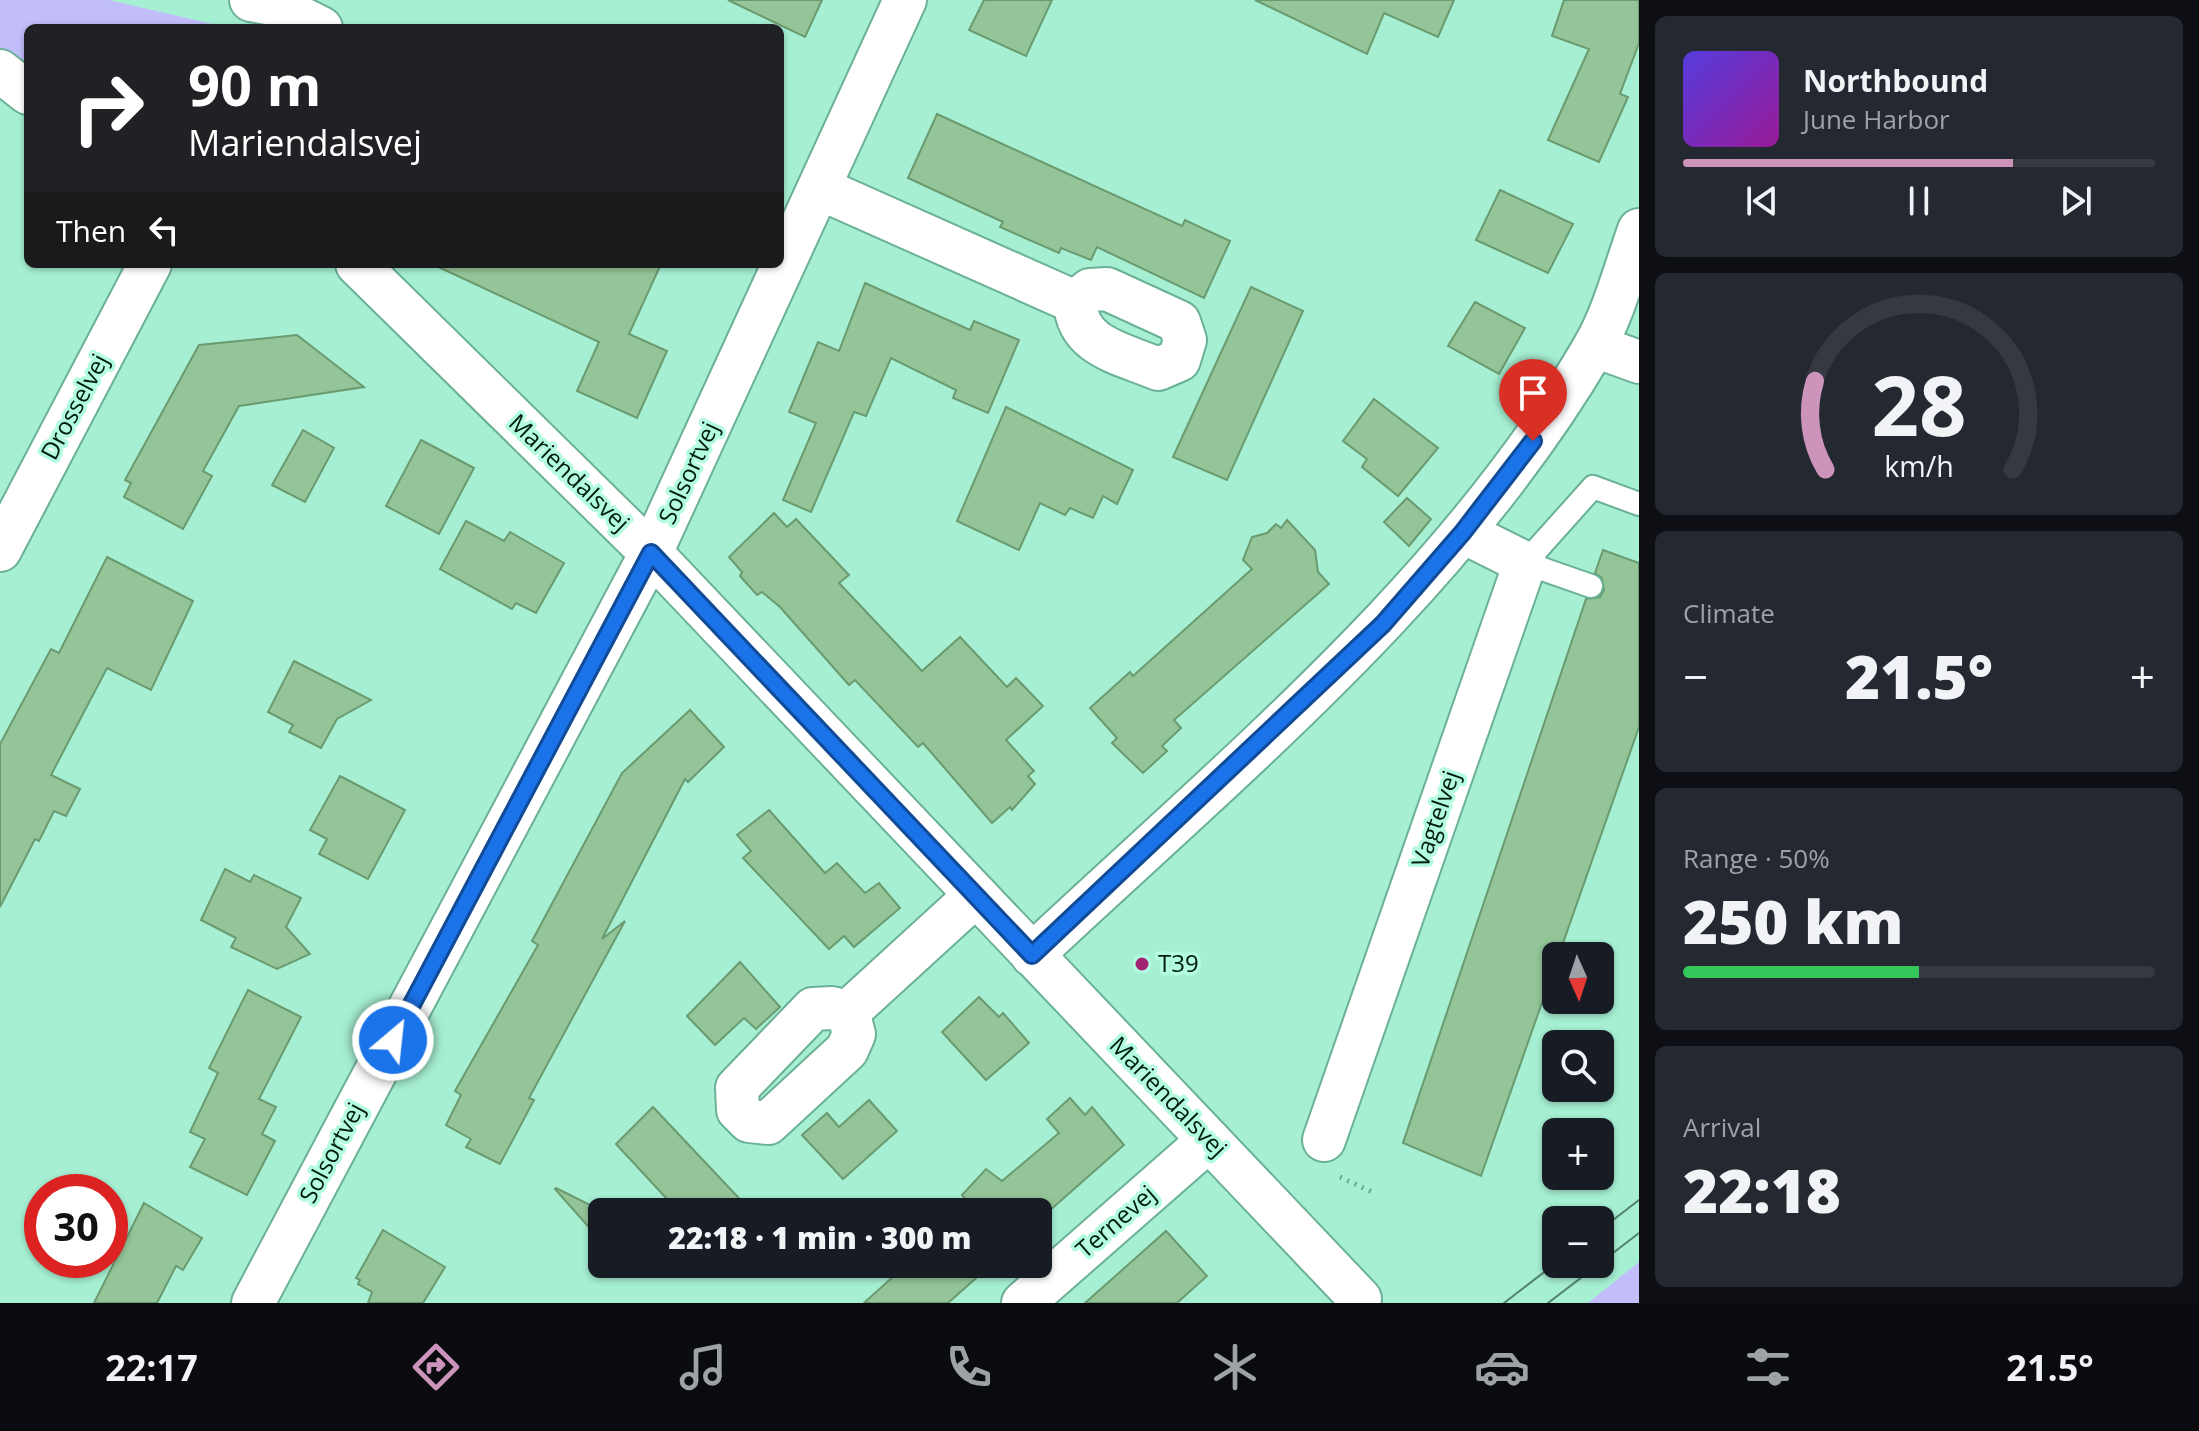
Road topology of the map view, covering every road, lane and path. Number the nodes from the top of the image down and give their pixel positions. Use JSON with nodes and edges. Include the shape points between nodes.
{"nodes":[{"id":1,"x":905,"y":0,"type":"edge"},
{"id":2,"x":265,"y":8,"type":"edge"},
{"id":3,"x":310,"y":24,"type":"edge"},
{"id":4,"x":0,"y":71,"type":"edge"},
{"id":5,"x":24,"y":90,"type":"edge"},
{"id":6,"x":819,"y":188,"type":"junction"},
{"id":7,"x":1639,"y":230,"type":"edge"},
{"id":8,"x":784,"y":264,"type":"edge"},
{"id":9,"x":148,"y":268,"type":"edge"},
{"id":10,"x":361,"y":268,"type":"edge"},
{"id":11,"x":782,"y":268,"type":"edge"},
{"id":12,"x":1075,"y":302,"type":"dead end"},
{"id":13,"x":1595,"y":346,"type":"junction"},
{"id":14,"x":1639,"y":362,"type":"edge"},
{"id":15,"x":1639,"y":504,"type":"edge"},
{"id":16,"x":1463,"y":532,"type":"junction"},
{"id":17,"x":0,"y":550,"type":"edge"},
{"id":18,"x":651,"y":553,"type":"junction"},
{"id":19,"x":1525,"y":563,"type":"junction"},
{"id":20,"x":1591,"y":586,"type":"dead end"},
{"id":21,"x":976,"y":895,"type":"junction"},
{"id":22,"x":1032,"y":955,"type":"junction"},
{"id":23,"x":848,"y":1012,"type":"dead end"},
{"id":24,"x":1209,"y":1140,"type":"junction"},
{"id":25,"x":1324,"y":1140,"type":"dead end"},
{"id":26,"x":1360,"y":1299,"type":"dead end"},
{"id":27,"x":253,"y":1303,"type":"edge"},
{"id":28,"x":1023,"y":1303,"type":"edge"}],
"edges":[{"from":1,"to":6,"type":"street","name":"Solsortvej"},
{"from":2,"to":3,"type":"street"},
{"from":4,"to":5,"type":"street"},
{"from":6,"to":8,"type":"street","name":"Solsortvej"},
{"from":6,"to":12,"type":"street"},
{"from":7,"to":13,"type":"street"},
{"from":9,"to":17,"type":"street","name":"Drosselvej"},
{"from":10,"to":18,"type":"street","name":"Mariendalsvej"},
{"from":11,"to":18,"type":"street","name":"Solsortvej"},
{"from":13,"to":14,"type":"street"},
{"from":13,"to":16,"type":"street","via":[[1533,441]]},
{"from":15,"to":19,"type":"lane","via":[[1593,487]]},
{"from":16,"to":19,"type":"street"},
{"from":16,"to":22,"type":"street","via":[[1383,624]]},
{"from":18,"to":21,"type":"street","name":"Mariendalsvej"},
{"from":18,"to":27,"type":"street","name":"Solsortvej"},
{"from":19,"to":20,"type":"lane"},
{"from":19,"to":25,"type":"street","name":"Vagtelvej"},
{"from":21,"to":22,"type":"street","name":"Mariendalsvej"},
{"from":21,"to":23,"type":"street"},
{"from":22,"to":24,"type":"street","name":"Mariendalsvej"},
{"from":24,"to":26,"type":"street","name":"Mariendalsvej"},
{"from":24,"to":28,"type":"street","name":"Ternevej"}]}
